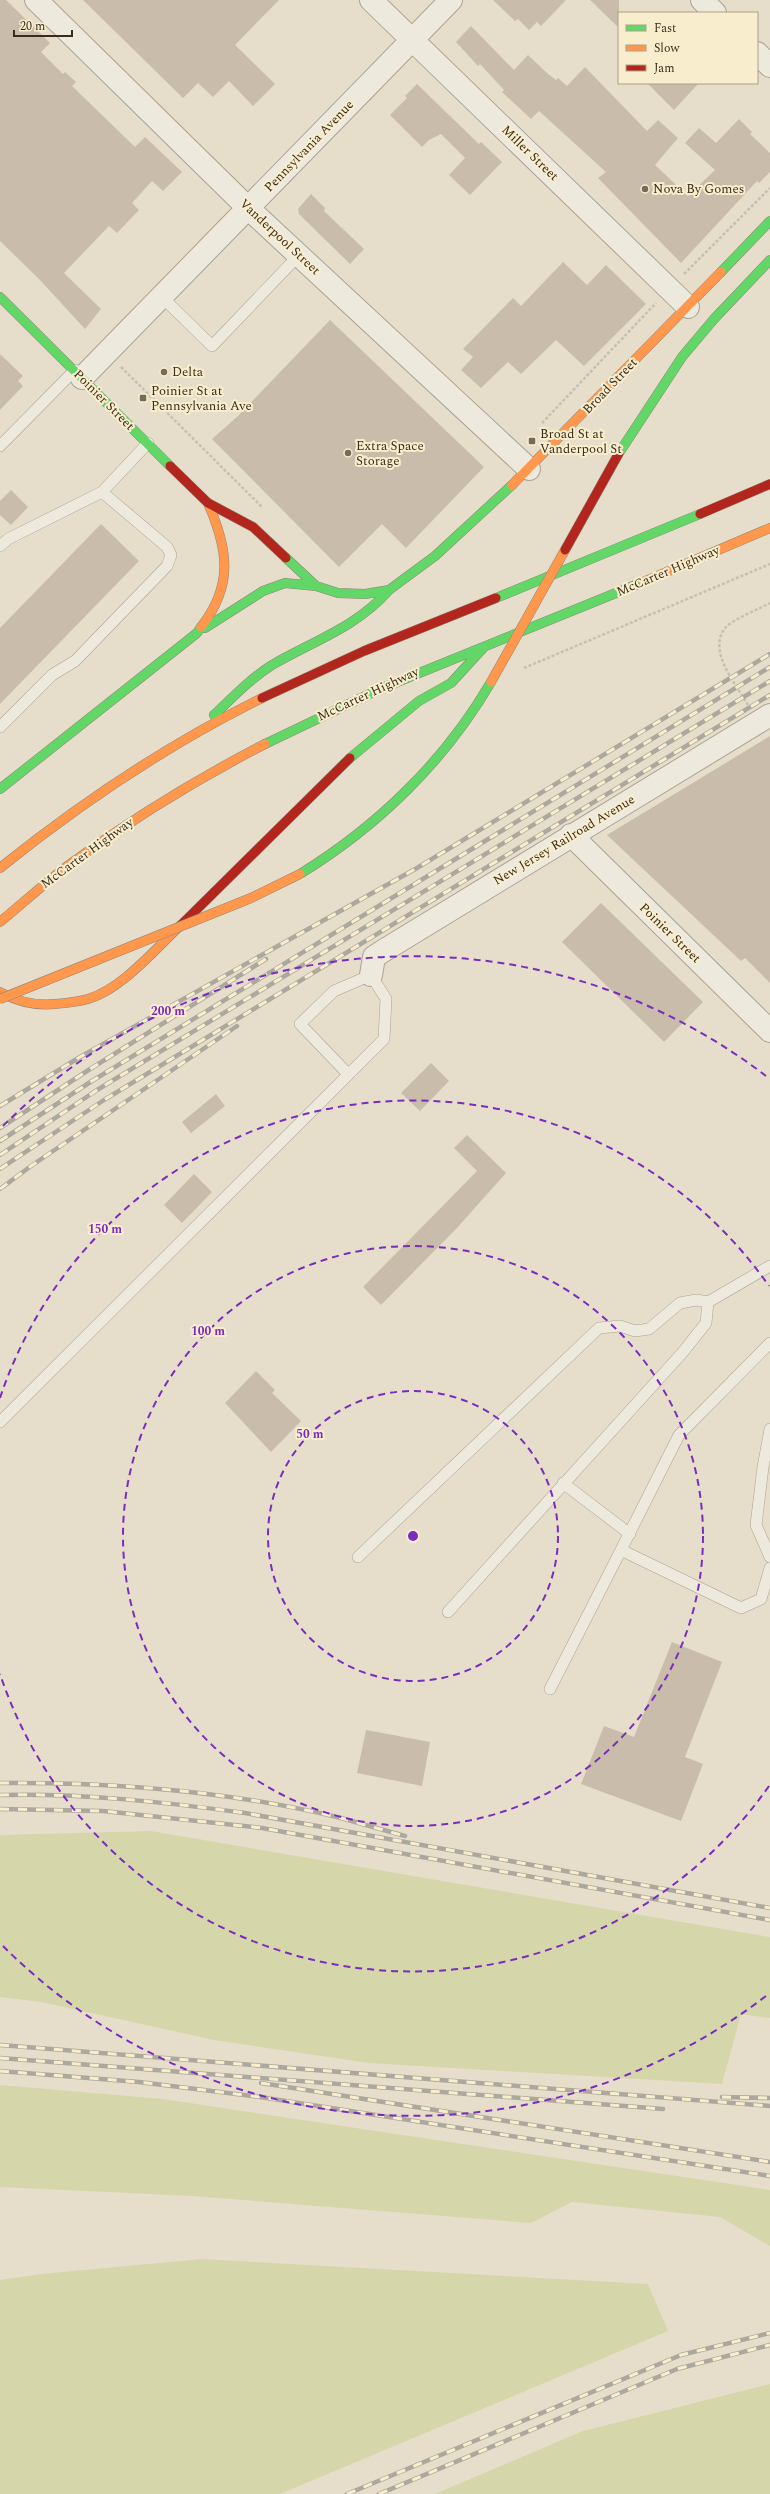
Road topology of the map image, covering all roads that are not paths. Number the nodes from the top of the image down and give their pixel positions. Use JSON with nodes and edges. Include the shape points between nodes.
{"nodes":[{"id":1,"x":36,"y":0,"type":"edge"},
{"id":2,"x":371,"y":0,"type":"edge"},
{"id":3,"x":451,"y":0,"type":"edge"},
{"id":4,"x":702,"y":0,"type":"edge"},
{"id":5,"x":714,"y":12,"type":"edge"},
{"id":6,"x":412,"y":40,"type":"junction"},
{"id":7,"x":758,"y":54,"type":"edge"},
{"id":8,"x":770,"y":66,"type":"edge"},
{"id":9,"x":248,"y":208,"type":"junction"},
{"id":10,"x":770,"y":221,"type":"edge"},
{"id":11,"x":299,"y":256,"type":"junction"},
{"id":12,"x":770,"y":260,"type":"edge"},
{"id":13,"x":162,"y":297,"type":"junction"},
{"id":14,"x":2,"y":304,"type":"edge"},
{"id":15,"x":688,"y":307,"type":"junction"},
{"id":16,"x":78,"y":374,"type":"junction"},
{"id":17,"x":148,"y":443,"type":"junction"},
{"id":18,"x":0,"y":446,"type":"edge"},
{"id":19,"x":529,"y":469,"type":"junction"},
{"id":20,"x":770,"y":484,"type":"edge"},
{"id":21,"x":102,"y":492,"type":"junction"},
{"id":22,"x":208,"y":503,"type":"junction"},
{"id":23,"x":770,"y":528,"type":"edge"},
{"id":24,"x":0,"y":546,"type":"edge"},
{"id":25,"x":316,"y":586,"type":"junction"},
{"id":26,"x":389,"y":590,"type":"junction"},
{"id":27,"x":197,"y":633,"type":"junction"},
{"id":28,"x":488,"y":642,"type":"junction"},
{"id":29,"x":764,"y":719,"type":"edge"},
{"id":30,"x":0,"y":727,"type":"edge"},
{"id":31,"x":195,"y":733,"type":"junction"},
{"id":32,"x":0,"y":790,"type":"edge"},
{"id":33,"x":571,"y":835,"type":"junction"},
{"id":34,"x":0,"y":868,"type":"edge"},
{"id":35,"x":0,"y":922,"type":"edge"},
{"id":36,"x":371,"y":975,"type":"junction"},
{"id":37,"x":0,"y":992,"type":"edge"},
{"id":38,"x":0,"y":999,"type":"edge"},
{"id":39,"x":770,"y":1031,"type":"edge"},
{"id":40,"x":348,"y":1074,"type":"junction"},
{"id":41,"x":770,"y":1266,"type":"edge"},
{"id":42,"x":708,"y":1302,"type":"junction"},
{"id":43,"x":770,"y":1343,"type":"edge"},
{"id":44,"x":0,"y":1422,"type":"edge"},
{"id":45,"x":770,"y":1429,"type":"edge"},
{"id":46,"x":563,"y":1483,"type":"junction"},
{"id":47,"x":630,"y":1534,"type":"junction"},
{"id":48,"x":622,"y":1550,"type":"junction"},
{"id":49,"x":358,"y":1557,"type":"dead end"},
{"id":50,"x":770,"y":1557,"type":"edge"},
{"id":51,"x":770,"y":1568,"type":"edge"},
{"id":52,"x":448,"y":1612,"type":"dead end"},
{"id":53,"x":550,"y":1689,"type":"dead end"}],
"edges":[{"from":1,"to":9,"type":"street","name":"Vanderpool Street"},
{"from":2,"to":6,"type":"street","name":"Miller Street"},
{"from":3,"to":6,"type":"street","name":"Pennsylvania Avenue"},
{"from":4,"to":5,"type":"street"},
{"from":6,"to":9,"type":"street","name":"Pennsylvania Avenue"},
{"from":6,"to":15,"type":"street","name":"Miller Street"},
{"from":7,"to":8,"type":"street"},
{"from":9,"to":11,"type":"street","name":"Vanderpool Street"},
{"from":9,"to":13,"type":"street","name":"Pennsylvania Avenue"},
{"from":10,"to":15,"type":"main road","name":"Broad Street"},
{"from":11,"to":13,"type":"lane","via":[[212,346]]},
{"from":11,"to":19,"type":"street","name":"Vanderpool Street"},
{"from":12,"to":38,"type":"main road","bridge":true,"via":[[682,357],[653,398],[619,453],[499,668],[460,729],[426,771],[381,814],[335,851],[295,878],[152,938],[69,968]]},
{"from":13,"to":16,"type":"street","name":"Pennsylvania Avenue","via":[[106,353]]},
{"from":14,"to":16,"type":"main road","name":"Poinier Street"},
{"from":15,"to":19,"type":"main road","name":"Broad Street"},
{"from":16,"to":17,"type":"main road","name":"Poinier Street"},
{"from":16,"to":18,"type":"lane"},
{"from":17,"to":21,"type":"lane"},
{"from":17,"to":22,"type":"main road","name":"Poinier Street"},
{"from":19,"to":26,"type":"main road","name":"Broad Street","via":[[435,556]]},
{"from":20,"to":31,"type":"main road","via":[[617,550],[414,630],[307,676]]},
{"from":21,"to":24,"type":"lane","via":[[8,539]]},
{"from":21,"to":30,"type":"lane","via":[[167,547],[171,555],[167,566],[75,661],[52,675]]},
{"from":22,"to":25,"type":"main road","via":[[253,527]]},
{"from":22,"to":27,"type":"main road","via":[[219,527],[225,578],[216,606]]},
{"from":23,"to":28,"type":"main road","name":"McCarter Highway","via":[[631,587]]},
{"from":25,"to":26,"type":"main road","via":[[338,594],[365,594]]},
{"from":25,"to":27,"type":"main road","via":[[285,583],[263,591]]},
{"from":26,"to":31,"type":"main road","via":[[374,607],[324,639],[257,675]]},
{"from":27,"to":32,"type":"main road","via":[[52,746]]},
{"from":28,"to":35,"type":"main road","name":"McCarter Highway","via":[[326,713],[220,765],[136,817],[65,869]]},
{"from":28,"to":37,"type":"main road","via":[[451,682],[419,701],[346,762],[225,883],[131,972],[107,990],[89,999],[42,1005],[16,1001]]},
{"from":29,"to":33,"type":"street","name":"New Jersey Railroad Avenue"},
{"from":31,"to":34,"type":"main road","via":[[80,806]]},
{"from":33,"to":36,"type":"street","name":"New Jersey Railroad Avenue","via":[[374,957]]},
{"from":33,"to":39,"type":"street","name":"Poinier Street"},
{"from":36,"to":40,"type":"lane","via":[[386,999],[384,1038]]},
{"from":36,"to":40,"type":"lane","via":[[334,991],[300,1024]]},
{"from":40,"to":44,"type":"lane"},
{"from":41,"to":42,"type":"lane"},
{"from":42,"to":46,"type":"lane","via":[[706,1323]]},
{"from":42,"to":49,"type":"lane","via":[[696,1300],[680,1303],[649,1329],[635,1331],[620,1326],[599,1328]]},
{"from":43,"to":47,"type":"lane","via":[[679,1435]]},
{"from":45,"to":50,"type":"lane","via":[[756,1525]]},
{"from":46,"to":47,"type":"lane"},
{"from":46,"to":52,"type":"lane"},
{"from":47,"to":48,"type":"lane"},
{"from":48,"to":51,"type":"lane","via":[[741,1608],[761,1599]]},
{"from":48,"to":53,"type":"lane"}]}
